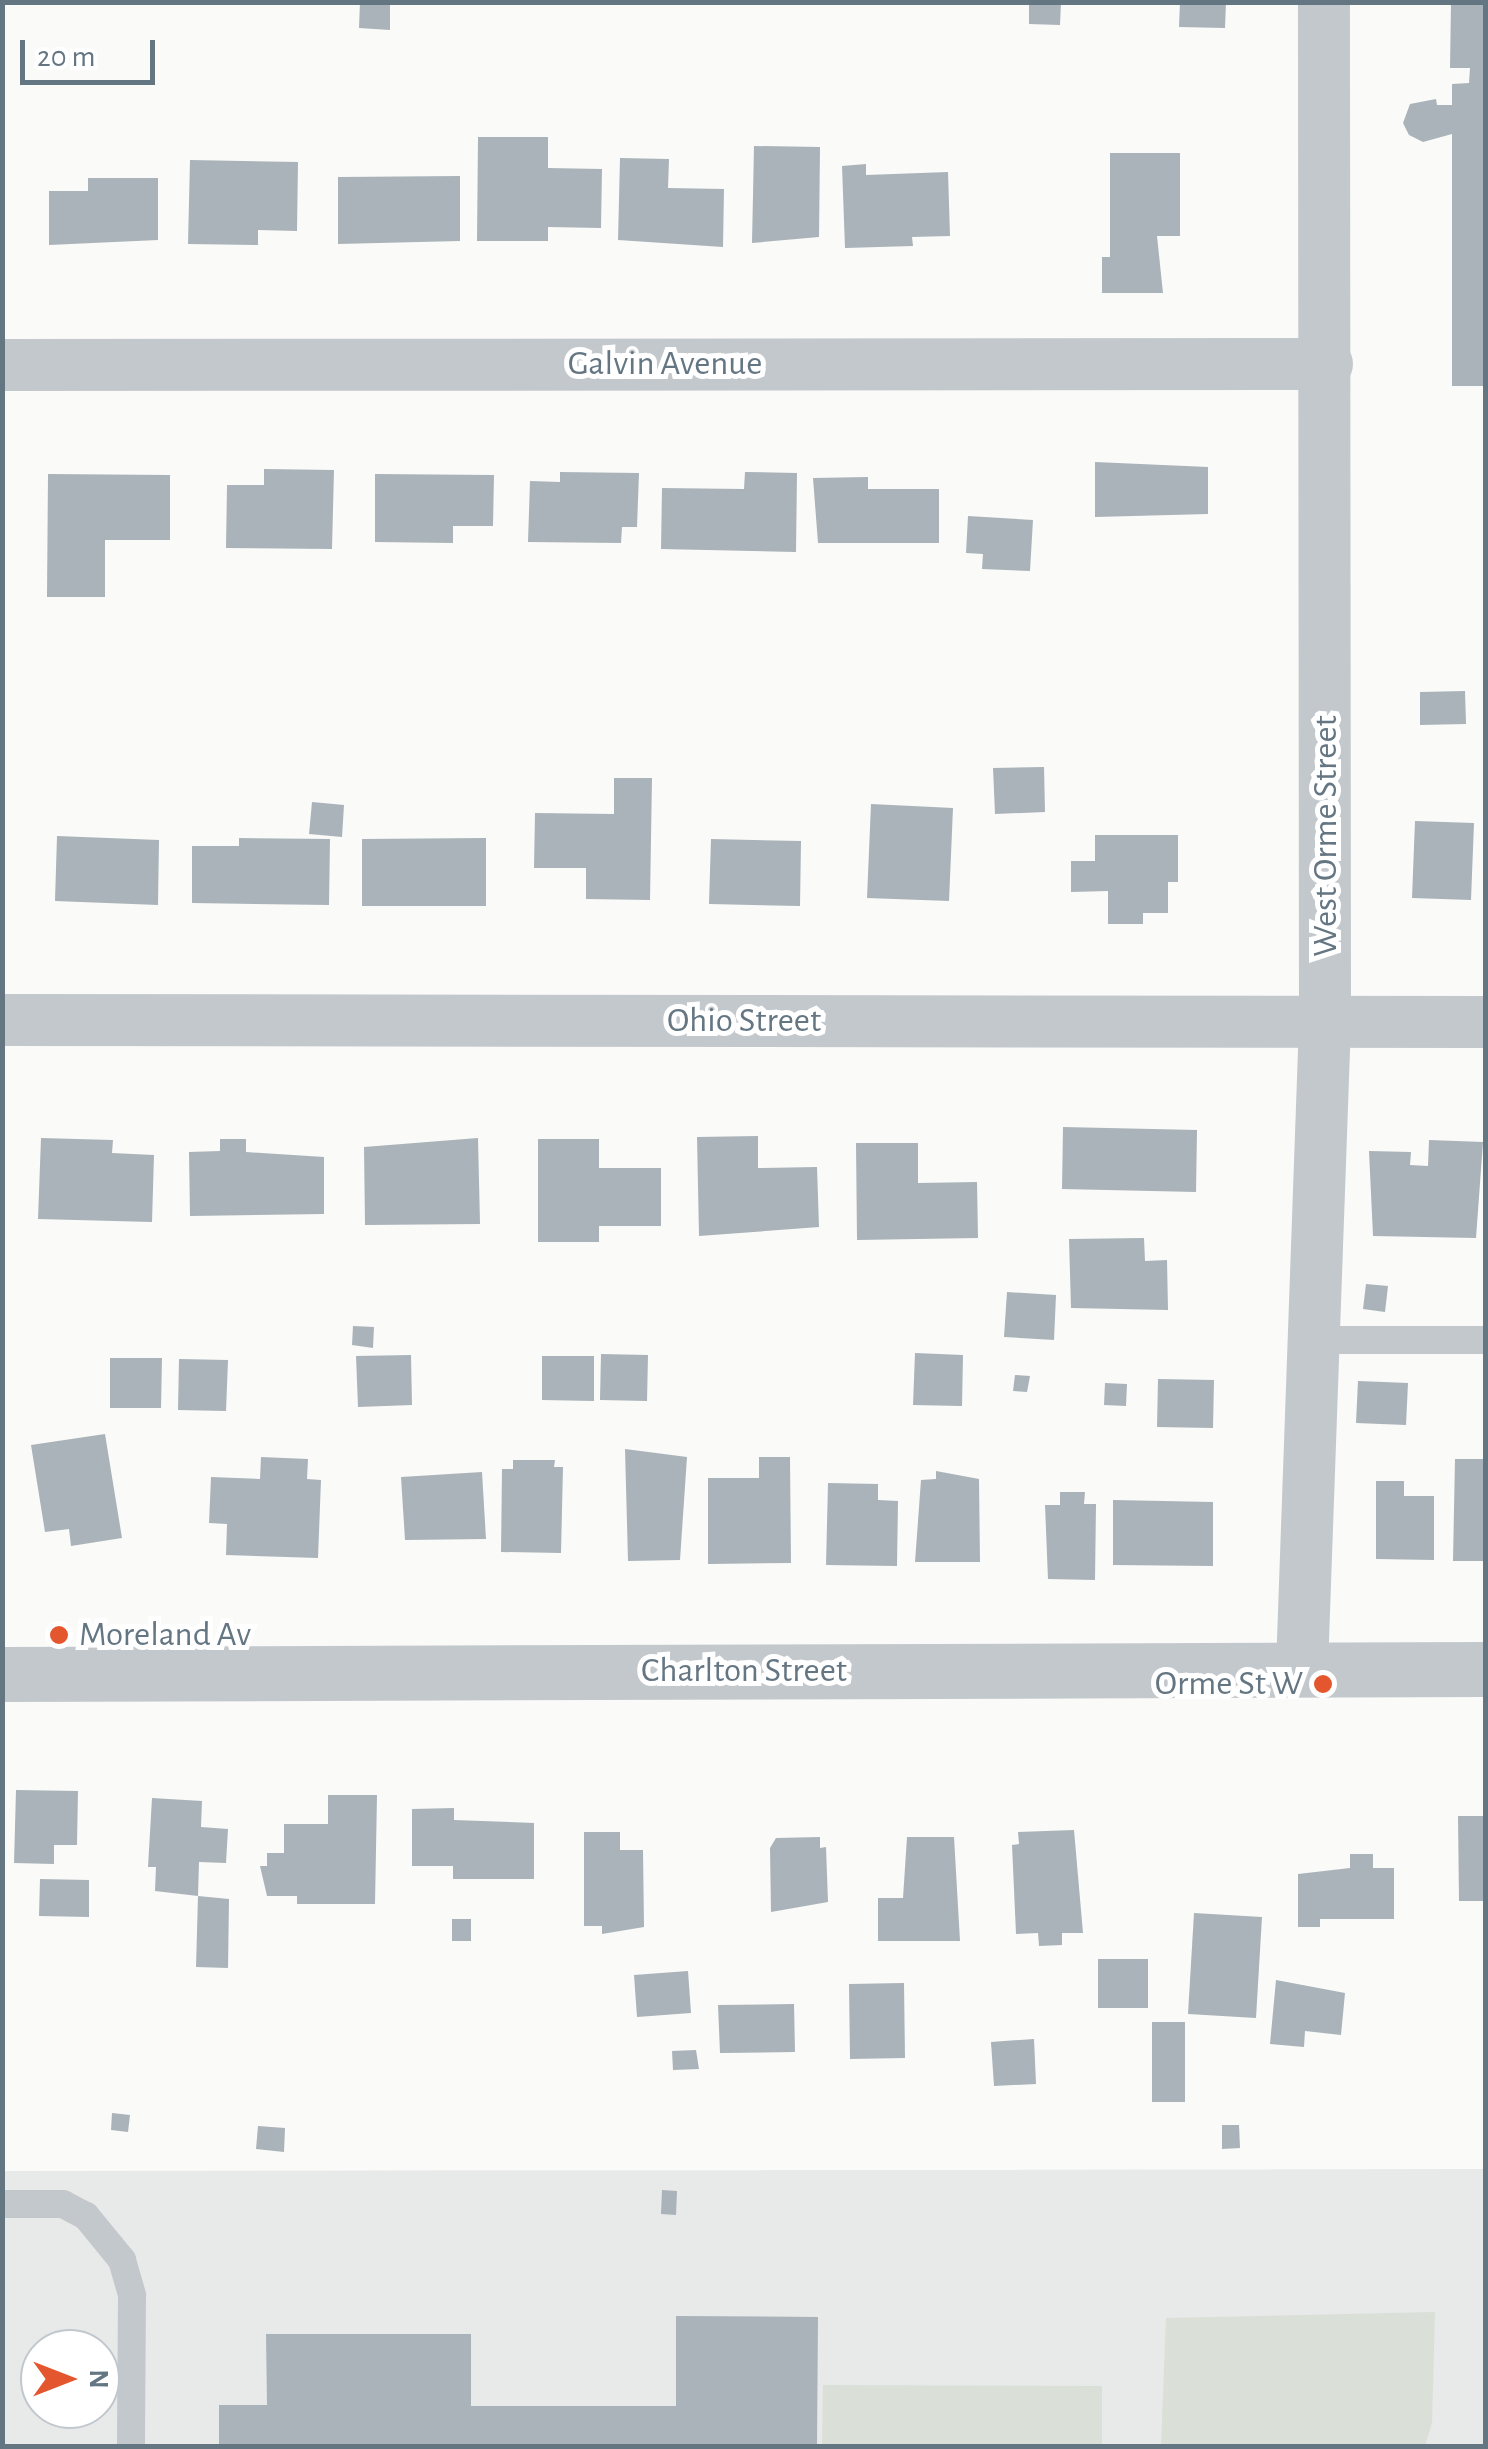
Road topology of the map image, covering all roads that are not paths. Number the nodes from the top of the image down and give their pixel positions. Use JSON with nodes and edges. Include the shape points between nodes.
{"nodes":[{"id":1,"x":1324,"y":2,"type":"edge"},
{"id":2,"x":1327,"y":364,"type":"junction"},
{"id":3,"x":2,"y":365,"type":"edge"},
{"id":4,"x":2,"y":1020,"type":"edge"},
{"id":5,"x":1325,"y":1022,"type":"junction"},
{"id":6,"x":1486,"y":1022,"type":"edge"},
{"id":7,"x":1314,"y":1340,"type":"junction"},
{"id":8,"x":1486,"y":1340,"type":"edge"},
{"id":9,"x":1302,"y":1668,"type":"junction"},
{"id":10,"x":1486,"y":1669,"type":"edge"},
{"id":11,"x":2,"y":1674,"type":"edge"},
{"id":12,"x":2,"y":2204,"type":"edge"},
{"id":13,"x":131,"y":2446,"type":"edge"}],
"edges":[{"from":1,"to":2,"type":"street","name":"West Orme Street"},
{"from":2,"to":3,"type":"street","name":"Galvin Avenue"},
{"from":2,"to":5,"type":"street","name":"West Orme Street"},
{"from":4,"to":5,"type":"street","name":"Ohio Street"},
{"from":5,"to":6,"type":"street","name":"Ohio Street"},
{"from":5,"to":7,"type":"street","name":"West Orme Street"},
{"from":7,"to":8,"type":"lane"},
{"from":7,"to":9,"type":"street","name":"West Orme Street"},
{"from":9,"to":10,"type":"street","name":"Charlton Street"},
{"from":9,"to":11,"type":"street","name":"Charlton Street"},
{"from":12,"to":13,"type":"lane","via":[[63,2204],[86,2216],[122,2260],[132,2296]]}]}
